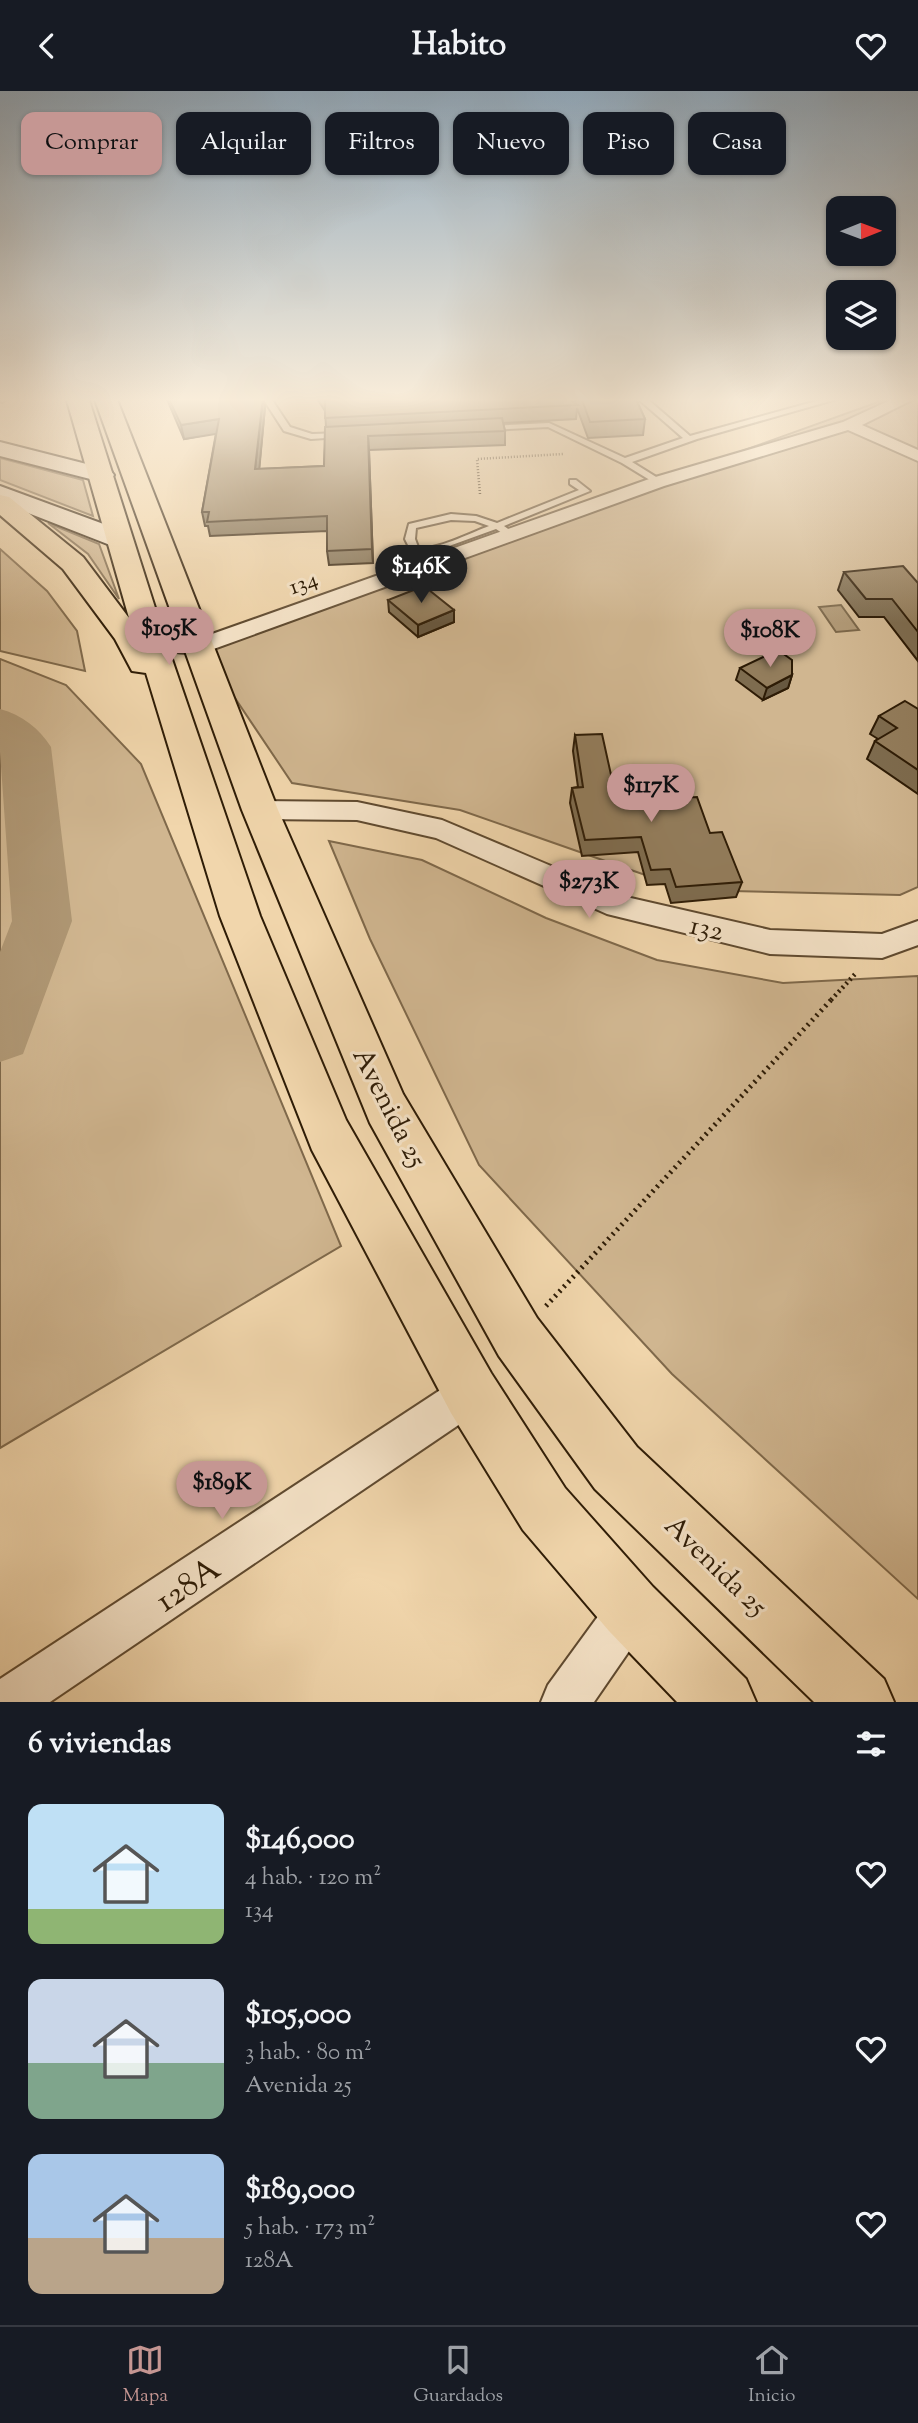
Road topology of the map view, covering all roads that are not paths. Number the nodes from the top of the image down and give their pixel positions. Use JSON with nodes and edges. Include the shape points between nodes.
{"nodes":[{"id":1,"x":91,"y":472,"type":"edge"},
{"id":2,"x":133,"y":472,"type":"edge"},
{"id":3,"x":643,"y":472,"type":"edge"},
{"id":4,"x":691,"y":472,"type":"edge"},
{"id":5,"x":102,"y":475,"type":"junction"},
{"id":6,"x":573,"y":482,"type":"dead end"},
{"id":7,"x":658,"y":482,"type":"junction"},
{"id":8,"x":141,"y":492,"type":"junction"},
{"id":9,"x":0,"y":493,"type":"edge"},
{"id":10,"x":0,"y":502,"type":"edge"},
{"id":11,"x":503,"y":530,"type":"junction"},
{"id":12,"x":119,"y":539,"type":"junction"},
{"id":13,"x":149,"y":636,"type":"junction"},
{"id":14,"x":200,"y":646,"type":"junction"},
{"id":15,"x":188,"y":754,"type":"junction"},
{"id":16,"x":260,"y":810,"type":"junction"},
{"id":17,"x":918,"y":933,"type":"edge"},
{"id":18,"x":471,"y":1393,"type":"junction"},
{"id":19,"x":631,"y":1609,"type":"junction"},
{"id":20,"x":8,"y":1702,"type":"edge"},
{"id":21,"x":565,"y":1702,"type":"edge"},
{"id":22,"x":723,"y":1702,"type":"edge"},
{"id":23,"x":861,"y":1702,"type":"edge"}],
"edges":[{"from":1,"to":5,"type":"main road"},
{"from":2,"to":8,"type":"main road","name":"Avenida 25"},
{"from":3,"to":7,"type":"lane"},
{"from":4,"to":7,"type":"street","name":"134"},
{"from":5,"to":8,"type":"main road"},
{"from":5,"to":12,"type":"main road"},
{"from":6,"to":11,"type":"lane","via":[[586,491]]},
{"from":7,"to":11,"type":"street","name":"134"},
{"from":8,"to":14,"type":"main road","name":"Avenida 25"},
{"from":9,"to":12,"type":"main road"},
{"from":10,"to":15,"type":"main road","via":[[73,563],[130,638]]},
{"from":11,"to":11,"type":"lane","via":[[478,517],[432,518],[412,526],[410,539],[414,549],[424,552]]},
{"from":11,"to":14,"type":"street","name":"134"},
{"from":12,"to":13,"type":"main road"},
{"from":13,"to":14,"type":"street","name":"134","via":[[171,645]]},
{"from":13,"to":15,"type":"main road"},
{"from":14,"to":16,"type":"main road","name":"Avenida 25"},
{"from":15,"to":18,"type":"main road","via":[[240,916],[329,1134]]},
{"from":16,"to":17,"type":"street","name":"132","via":[[357,811],[442,830],[617,906],[770,942],[882,946]]},
{"from":16,"to":23,"type":"main road","name":"Avenida 25","via":[[386,1108],[518,1337],[616,1468]]},
{"from":18,"to":19,"type":"main road","via":[[544,1509]]},
{"from":18,"to":20,"type":"street","name":"128A"},
{"from":19,"to":21,"type":"street"},
{"from":19,"to":22,"type":"main road"}]}
